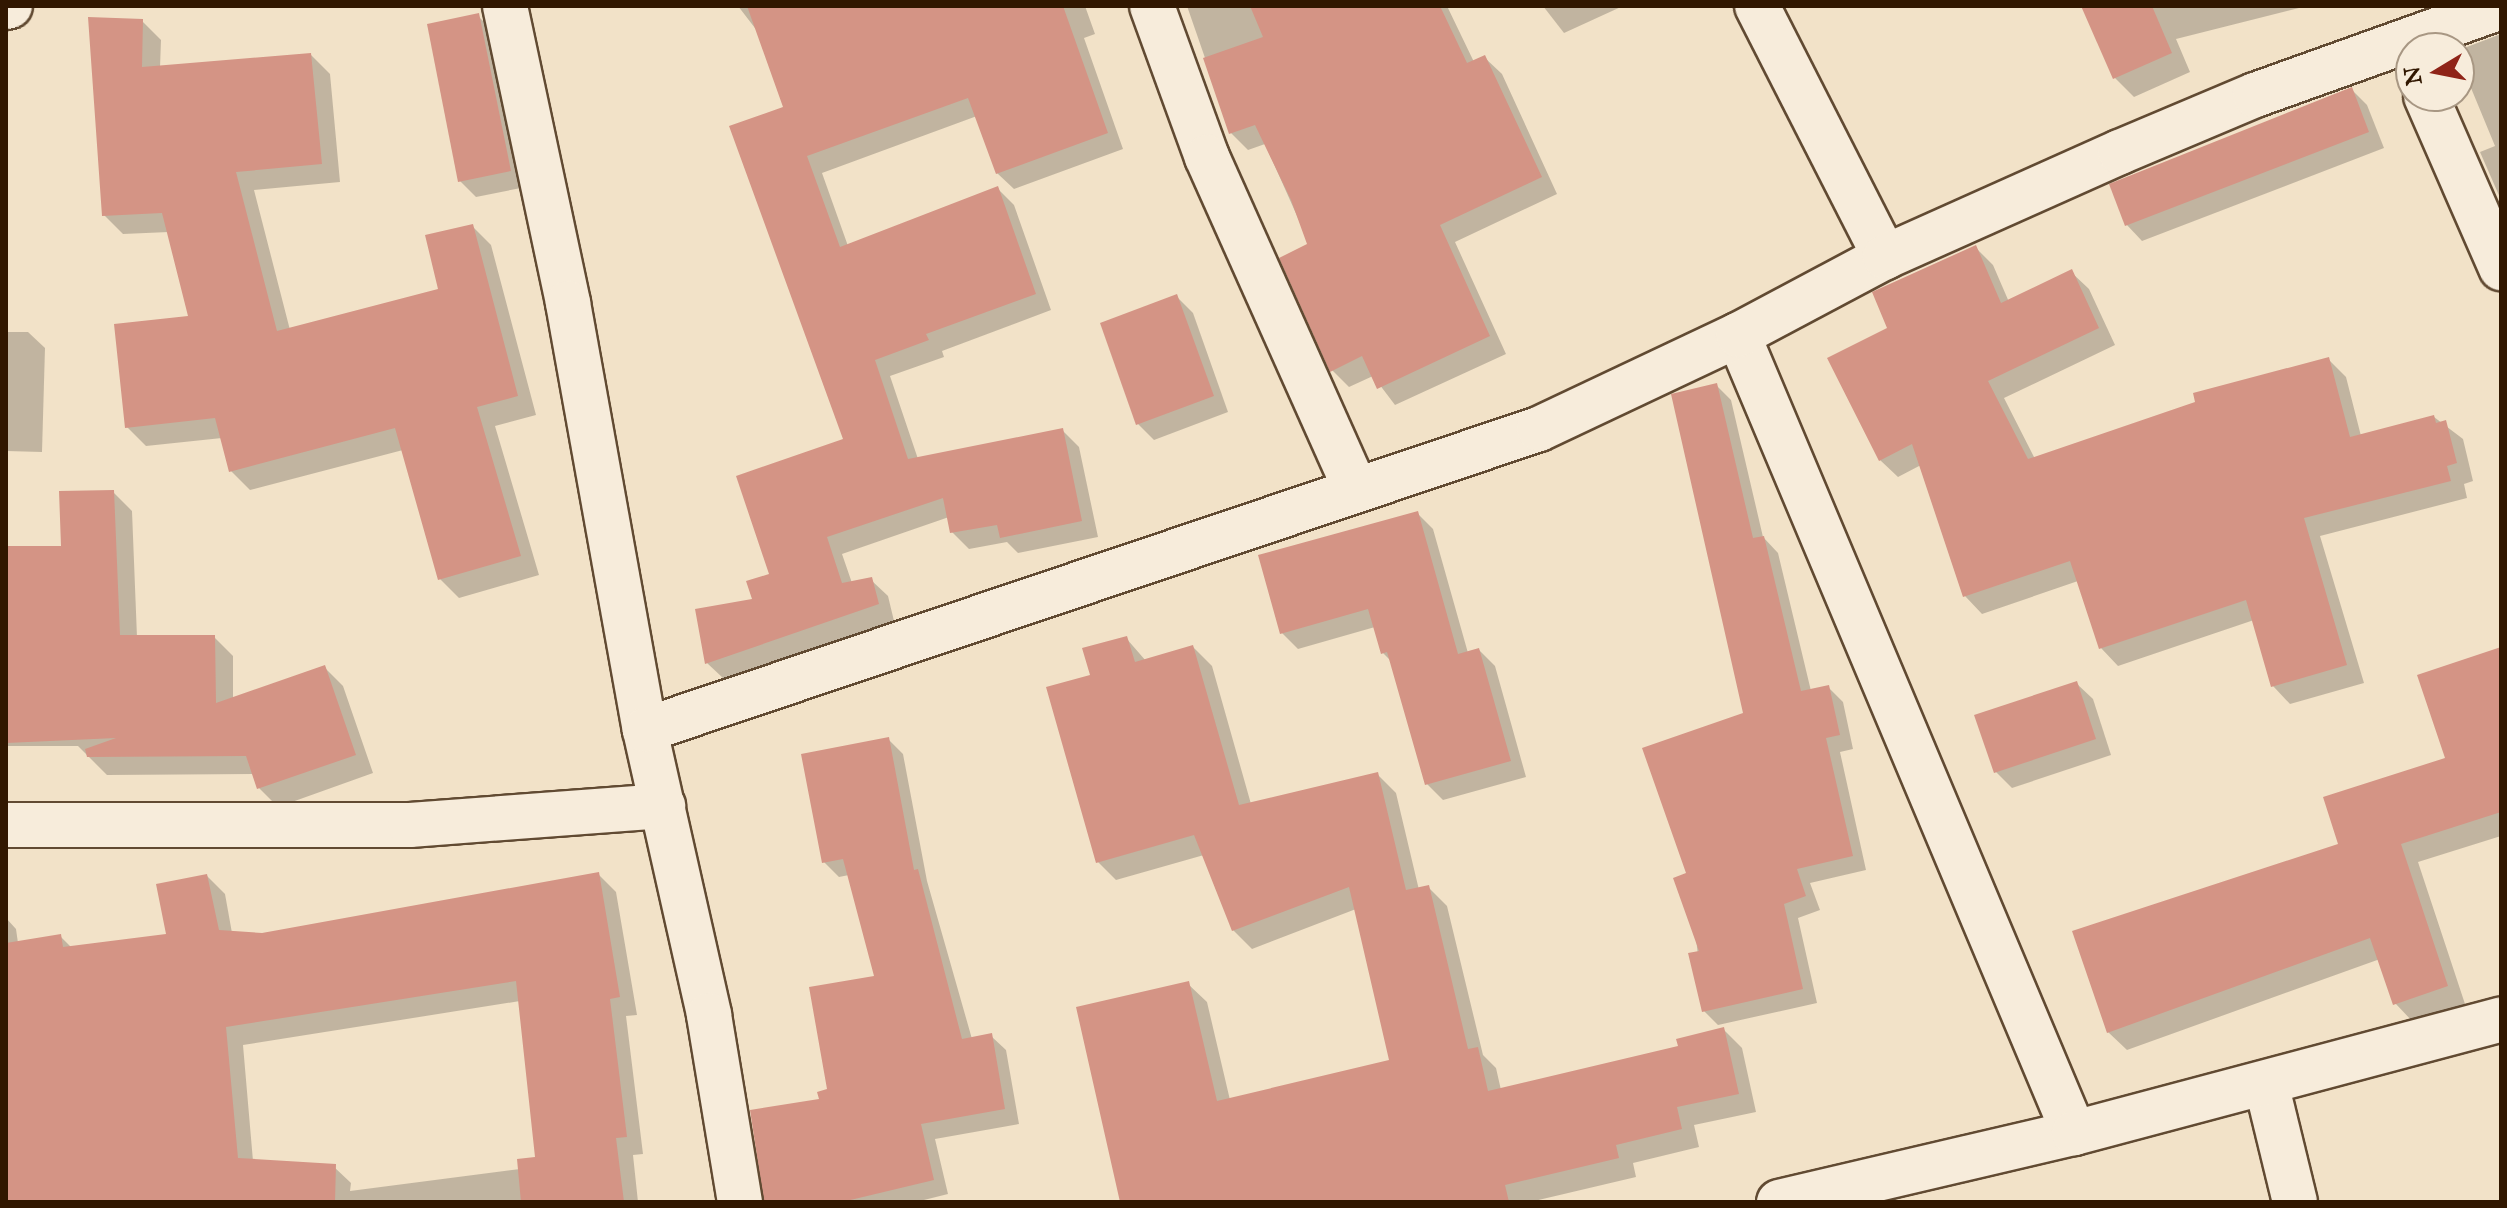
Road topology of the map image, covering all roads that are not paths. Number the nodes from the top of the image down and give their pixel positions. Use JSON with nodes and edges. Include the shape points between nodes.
{"nodes":[{"id":1,"x":505,"y":6,"type":"edge"},
{"id":2,"x":1152,"y":6,"type":"edge"},
{"id":3,"x":1757,"y":6,"type":"edge"},
{"id":4,"x":2501,"y":7,"type":"edge"},
{"id":5,"x":2449,"y":32,"type":"edge"},
{"id":6,"x":2395,"y":55,"type":"edge"},
{"id":7,"x":2433,"y":112,"type":"edge"},
{"id":8,"x":1885,"y":257,"type":"junction"},
{"id":9,"x":2501,"y":268,"type":"edge"},
{"id":10,"x":1738,"y":335,"type":"junction"},
{"id":11,"x":1355,"y":488,"type":"junction"},
{"id":12,"x":645,"y":730,"type":"junction"},
{"id":13,"x":663,"y":806,"type":"junction"},
{"id":14,"x":6,"y":825,"type":"edge"},
{"id":15,"x":2501,"y":1019,"type":"edge"},
{"id":16,"x":2266,"y":1083,"type":"junction"},
{"id":17,"x":2074,"y":1133,"type":"junction"},
{"id":18,"x":740,"y":1202,"type":"edge"},
{"id":19,"x":1779,"y":1202,"type":"edge"},
{"id":20,"x":2295,"y":1202,"type":"edge"}],
"edges":[{"from":1,"to":12,"type":"street","via":[[568,303]]},
{"from":2,"to":11,"type":"street","via":[[1207,157]]},
{"from":3,"to":8,"type":"street"},
{"from":4,"to":5,"type":"street"},
{"from":6,"to":8,"type":"street","via":[[2255,95]]},
{"from":7,"to":9,"type":"street"},
{"from":8,"to":10,"type":"street"},
{"from":10,"to":11,"type":"street","via":[[1539,429]]},
{"from":10,"to":17,"type":"street"},
{"from":11,"to":12,"type":"street","via":[[1120,574]]},
{"from":12,"to":13,"type":"street"},
{"from":13,"to":14,"type":"street","via":[[410,825]]},
{"from":13,"to":18,"type":"street","via":[[709,1015]]},
{"from":15,"to":16,"type":"street"},
{"from":16,"to":17,"type":"street"},
{"from":16,"to":20,"type":"street"},
{"from":17,"to":19,"type":"street"}]}
